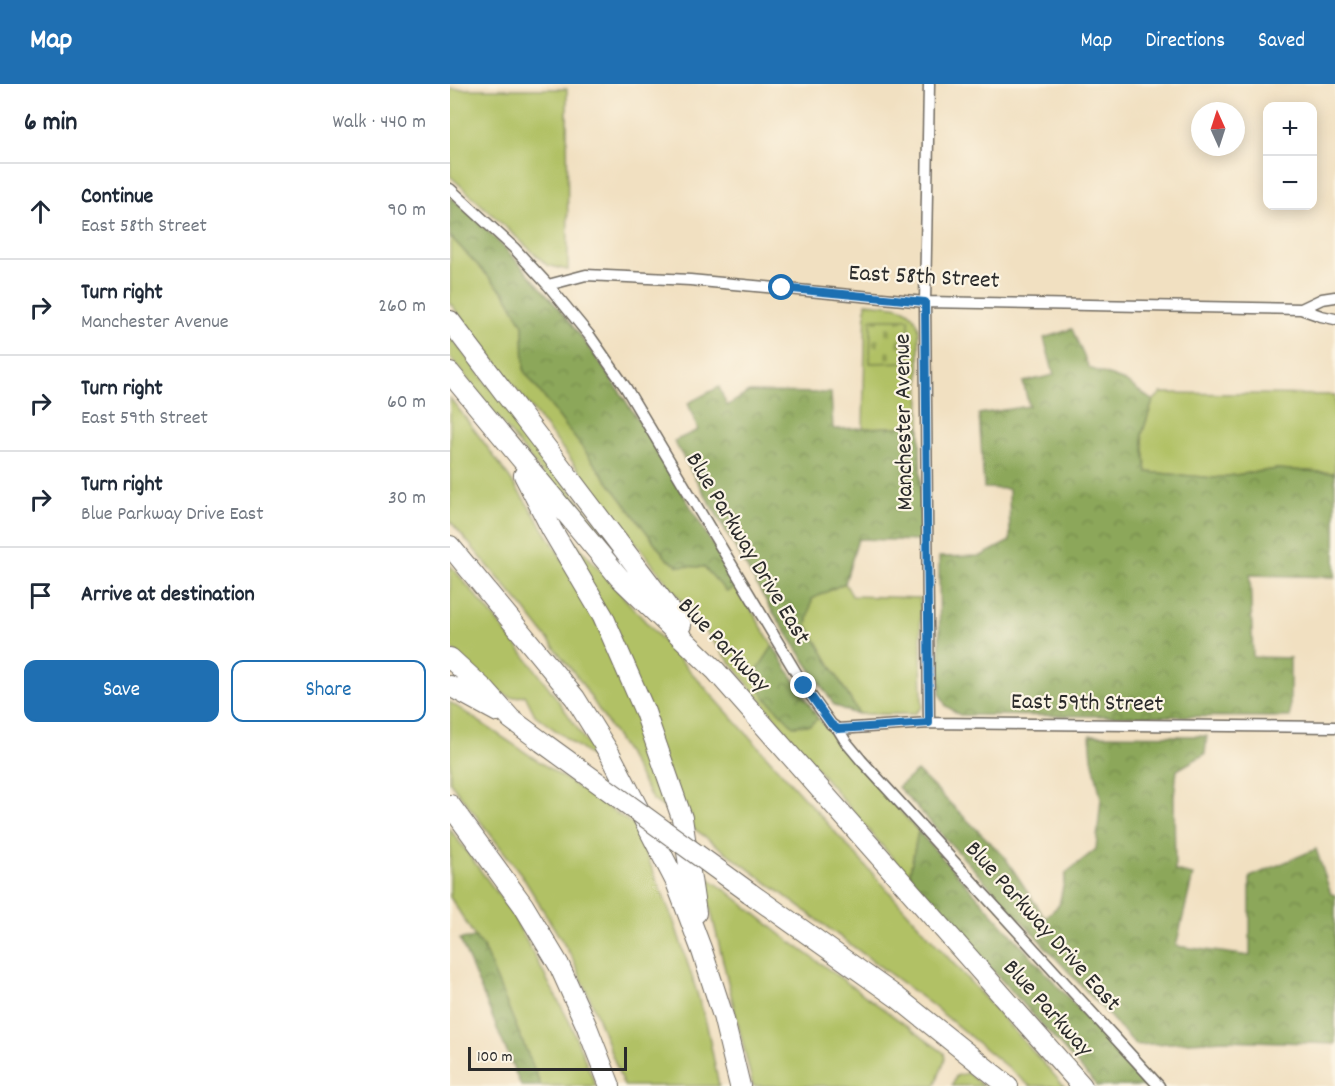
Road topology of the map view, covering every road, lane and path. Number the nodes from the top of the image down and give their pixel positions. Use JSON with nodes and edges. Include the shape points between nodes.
{"nodes":[{"id":1,"x":929,"y":84,"type":"edge"},
{"id":2,"x":450,"y":189,"type":"edge"},
{"id":3,"x":548,"y":285,"type":"junction"},
{"id":4,"x":1335,"y":297,"type":"edge"},
{"id":5,"x":925,"y":302,"type":"junction"},
{"id":6,"x":1301,"y":309,"type":"junction"},
{"id":7,"x":1335,"y":319,"type":"edge"},
{"id":8,"x":450,"y":321,"type":"edge"},
{"id":9,"x":450,"y":373,"type":"edge"},
{"id":10,"x":509,"y":444,"type":"junction"},
{"id":11,"x":450,"y":546,"type":"edge"},
{"id":12,"x":450,"y":658,"type":"edge"},
{"id":13,"x":715,"y":670,"type":"junction"},
{"id":14,"x":450,"y":686,"type":"edge"},
{"id":15,"x":511,"y":719,"type":"junction"},
{"id":16,"x":929,"y":723,"type":"junction"},
{"id":17,"x":1335,"y":727,"type":"edge"},
{"id":18,"x":838,"y":729,"type":"junction"},
{"id":19,"x":450,"y":805,"type":"edge"},
{"id":20,"x":702,"y":951,"type":"junction"},
{"id":21,"x":610,"y":1086,"type":"edge"},
{"id":22,"x":740,"y":1086,"type":"edge"},
{"id":23,"x":1008,"y":1086,"type":"edge"},
{"id":24,"x":1082,"y":1086,"type":"edge"},
{"id":25,"x":1159,"y":1086,"type":"edge"}],
"edges":[{"from":1,"to":5,"type":"street","name":"Manchester Avenue"},
{"from":2,"to":3,"type":"street","name":"Blue Parkway Drive East"},
{"from":3,"to":5,"type":"street","name":"East 58th Street","via":[[586,275],[690,280]]},
{"from":3,"to":18,"type":"street","name":"Blue Parkway Drive East","via":[[626,388],[804,686]]},
{"from":4,"to":6,"type":"street","name":"East 58th Street"},
{"from":5,"to":6,"type":"street","name":"East 58th Street"},
{"from":5,"to":16,"type":"street","name":"Manchester Avenue"},
{"from":6,"to":7,"type":"street","name":"East 58th Street"},
{"from":8,"to":13,"type":"highway"},
{"from":9,"to":10,"type":"highway","name":"Blue Parkway"},
{"from":10,"to":13,"type":"highway","name":"Blue Parkway","via":[[619,577]]},
{"from":10,"to":20,"type":"highway","via":[[552,530],[603,616],[645,712],[682,818]]},
{"from":11,"to":20,"type":"highway","via":[[575,698],[658,845]]},
{"from":12,"to":15,"type":"highway"},
{"from":13,"to":24,"type":"highway","name":"Blue Parkway"},
{"from":14,"to":15,"type":"highway"},
{"from":15,"to":23,"type":"highway","bridge":true,"via":[[897,998]]},
{"from":16,"to":17,"type":"street","name":"East 59th Street"},
{"from":16,"to":18,"type":"street","name":"East 59th Street"},
{"from":18,"to":25,"type":"street","name":"Blue Parkway Drive East","via":[[861,760]]},
{"from":19,"to":21,"type":"highway","via":[[523,905],[559,965]]},
{"from":20,"to":22,"type":"highway"}]}
